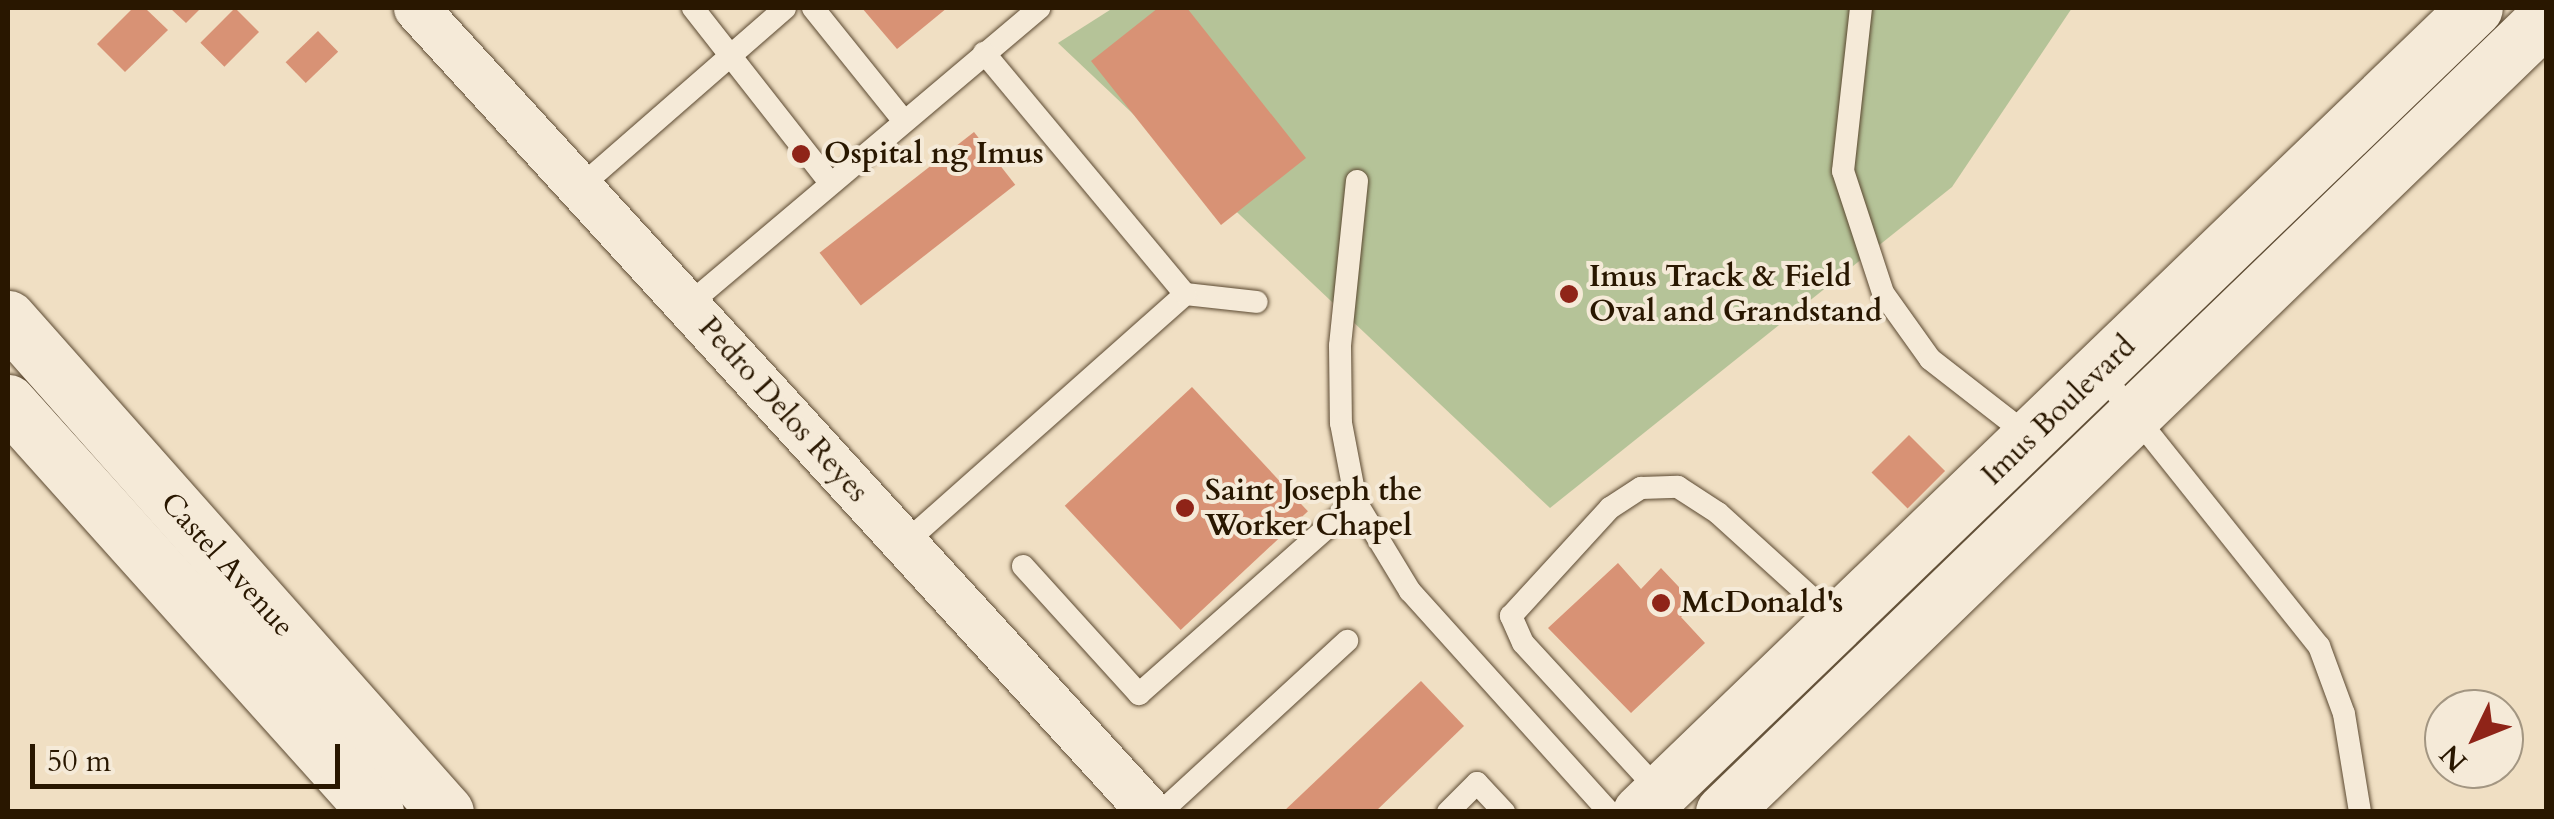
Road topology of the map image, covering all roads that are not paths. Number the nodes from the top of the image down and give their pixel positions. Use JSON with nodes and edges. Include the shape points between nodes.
{"nodes":[{"id":1,"x":416,"y":8,"type":"edge"},
{"id":2,"x":693,"y":8,"type":"edge"},
{"id":3,"x":784,"y":8,"type":"edge"},
{"id":4,"x":812,"y":8,"type":"edge"},
{"id":5,"x":1039,"y":8,"type":"edge"},
{"id":6,"x":1861,"y":8,"type":"edge"},
{"id":7,"x":2475,"y":8,"type":"edge"},
{"id":8,"x":2546,"y":17,"type":"edge"},
{"id":9,"x":984,"y":53,"type":"junction"},
{"id":10,"x":730,"y":55,"type":"junction"},
{"id":11,"x":904,"y":121,"type":"junction"},
{"id":12,"x":1357,"y":182,"type":"dead end"},
{"id":13,"x":830,"y":183,"type":"junction"},
{"id":14,"x":580,"y":187,"type":"junction"},
{"id":15,"x":1185,"y":294,"type":"junction"},
{"id":16,"x":1257,"y":302,"type":"dead end"},
{"id":17,"x":688,"y":305,"type":"junction"},
{"id":18,"x":8,"y":318,"type":"edge"},
{"id":19,"x":2100,"y":372,"type":"junction"},
{"id":20,"x":8,"y":402,"type":"edge"},
{"id":21,"x":2136,"y":412,"type":"junction"},
{"id":22,"x":2032,"y":438,"type":"junction"},
{"id":23,"x":1356,"y":502,"type":"junction"},
{"id":24,"x":904,"y":543,"type":"junction"},
{"id":25,"x":1023,"y":566,"type":"dead end"},
{"id":26,"x":1836,"y":620,"type":"junction"},
{"id":27,"x":1347,"y":641,"type":"dead end"},
{"id":28,"x":1650,"y":802,"type":"edge"},
{"id":29,"x":376,"y":812,"type":"edge"},
{"id":30,"x":446,"y":812,"type":"edge"},
{"id":31,"x":1150,"y":812,"type":"edge"},
{"id":32,"x":1161,"y":812,"type":"edge"},
{"id":33,"x":1448,"y":812,"type":"edge"},
{"id":34,"x":1504,"y":812,"type":"edge"},
{"id":35,"x":1609,"y":812,"type":"edge"},
{"id":36,"x":1723,"y":812,"type":"edge"},
{"id":37,"x":2360,"y":812,"type":"edge"}],
"edges":[{"from":1,"to":14,"type":"street","name":"Pedro Delos Reyes"},
{"from":2,"to":10,"type":"lane"},
{"from":3,"to":10,"type":"lane"},
{"from":4,"to":11,"type":"lane"},
{"from":5,"to":9,"type":"lane"},
{"from":6,"to":22,"type":"lane","via":[[1842,171],[1883,292],[1930,359]]},
{"from":7,"to":19,"type":"main road","name":"Imus Boulevard"},
{"from":8,"to":21,"type":"main road","name":"Imus Boulevard"},
{"from":9,"to":11,"type":"lane"},
{"from":9,"to":15,"type":"lane"},
{"from":10,"to":13,"type":"lane"},
{"from":10,"to":14,"type":"lane"},
{"from":11,"to":13,"type":"lane"},
{"from":12,"to":23,"type":"lane","via":[[1340,346],[1342,423]]},
{"from":13,"to":17,"type":"lane"},
{"from":14,"to":17,"type":"street","name":"Pedro Delos Reyes"},
{"from":15,"to":16,"type":"lane"},
{"from":15,"to":24,"type":"lane"},
{"from":17,"to":24,"type":"street","name":"Pedro Delos Reyes"},
{"from":18,"to":30,"type":"main road","name":"Castel Avenue"},
{"from":19,"to":21,"type":"lane"},
{"from":19,"to":22,"type":"main road","name":"Imus Boulevard"},
{"from":20,"to":29,"type":"main road","name":"Castel Avenue"},
{"from":21,"to":36,"type":"main road","name":"Imus Boulevard"},
{"from":21,"to":37,"type":"lane","via":[[2318,646],[2344,714]]},
{"from":22,"to":26,"type":"main road","name":"Imus Boulevard"},
{"from":23,"to":25,"type":"lane","via":[[1140,694]]},
{"from":23,"to":35,"type":"lane","via":[[1410,591]]},
{"from":24,"to":31,"type":"street","name":"Pedro Delos Reyes"},
{"from":26,"to":28,"type":"main road","name":"Imus Boulevard"},
{"from":26,"to":28,"type":"lane","via":[[1718,513],[1678,487],[1641,488],[1610,508],[1511,616],[1523,643]]},
{"from":27,"to":32,"type":"lane"},
{"from":33,"to":34,"type":"lane","via":[[1477,783]]}]}
